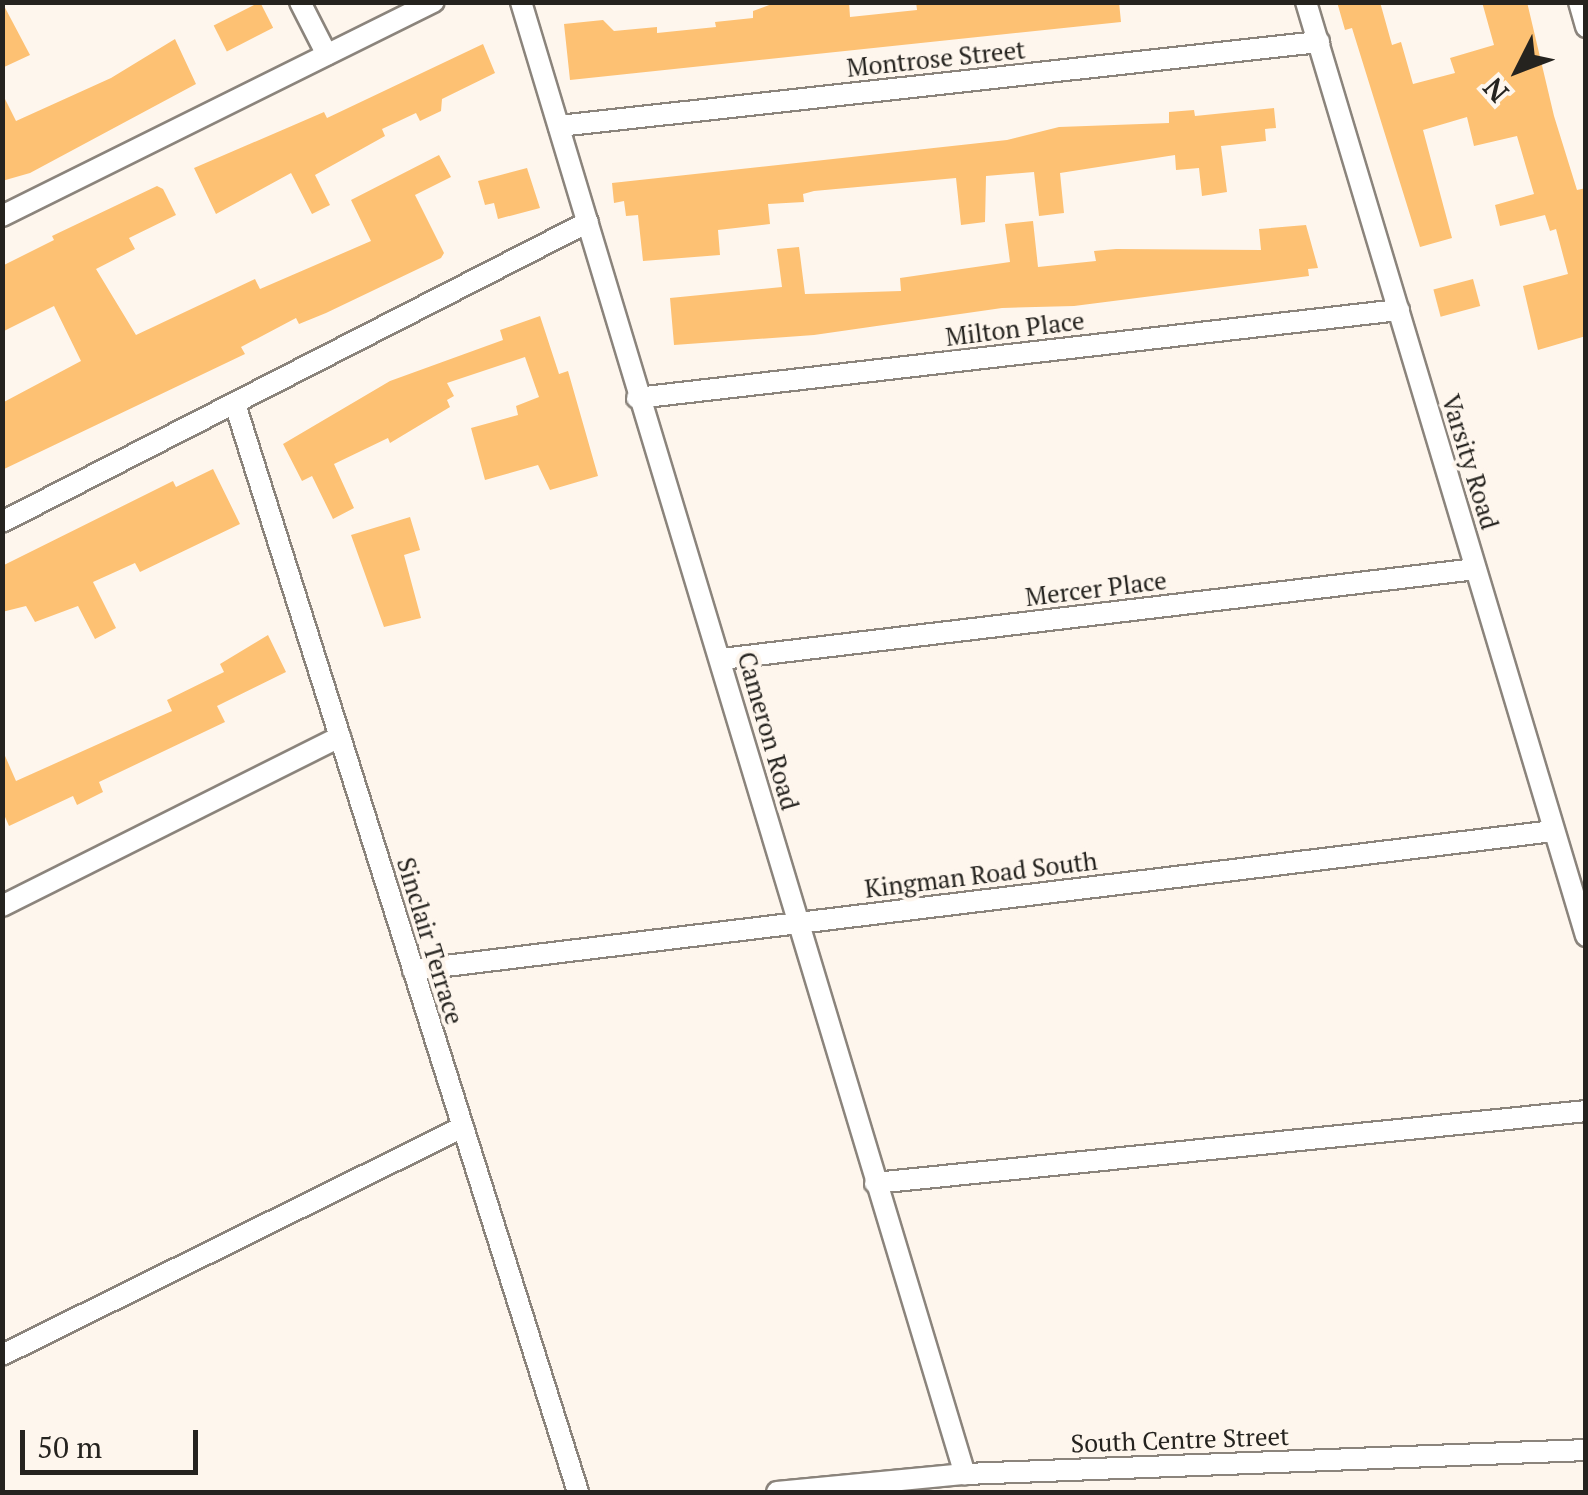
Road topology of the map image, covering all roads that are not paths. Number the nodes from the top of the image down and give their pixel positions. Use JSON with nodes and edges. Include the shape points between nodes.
{"nodes":[{"id":1,"x":300,"y":2,"type":"edge"},
{"id":2,"x":434,"y":2,"type":"edge"},
{"id":3,"x":521,"y":2,"type":"edge"},
{"id":4,"x":1306,"y":2,"type":"edge"},
{"id":5,"x":1579,"y":2,"type":"edge"},
{"id":6,"x":1585,"y":26,"type":"edge"},
{"id":7,"x":1319,"y":42,"type":"junction"},
{"id":8,"x":327,"y":55,"type":"junction"},
{"id":9,"x":559,"y":126,"type":"junction"},
{"id":10,"x":2,"y":216,"type":"edge"},
{"id":11,"x":588,"y":222,"type":"junction"},
{"id":12,"x":1398,"y":310,"type":"junction"},
{"id":13,"x":637,"y":398,"type":"junction"},
{"id":14,"x":236,"y":404,"type":"junction"},
{"id":15,"x":2,"y":522,"type":"edge"},
{"id":16,"x":1476,"y":569,"type":"junction"},
{"id":17,"x":722,"y":659,"type":"junction"},
{"id":18,"x":340,"y":737,"type":"junction"},
{"id":19,"x":1554,"y":832,"type":"junction"},
{"id":20,"x":2,"y":906,"type":"edge"},
{"id":21,"x":797,"y":923,"type":"junction"},
{"id":22,"x":1586,"y":936,"type":"edge"},
{"id":23,"x":413,"y":970,"type":"junction"},
{"id":24,"x":1586,"y":1110,"type":"edge"},
{"id":25,"x":462,"y":1127,"type":"junction"},
{"id":26,"x":876,"y":1183,"type":"junction"},
{"id":27,"x":2,"y":1356,"type":"edge"},
{"id":28,"x":1586,"y":1450,"type":"edge"},
{"id":29,"x":965,"y":1474,"type":"junction"},
{"id":30,"x":578,"y":1492,"type":"edge"},
{"id":31,"x":776,"y":1492,"type":"edge"}],
"edges":[{"from":1,"to":8,"type":"street"},
{"from":2,"to":8,"type":"street"},
{"from":3,"to":9,"type":"street","name":"Cameron Road"},
{"from":4,"to":7,"type":"street","name":"Varsity Road"},
{"from":5,"to":6,"type":"street"},
{"from":7,"to":9,"type":"street","name":"Montrose Street"},
{"from":7,"to":12,"type":"street","name":"Varsity Road"},
{"from":8,"to":10,"type":"street"},
{"from":9,"to":11,"type":"street","name":"Cameron Road"},
{"from":11,"to":13,"type":"street","name":"Cameron Road"},
{"from":11,"to":14,"type":"street"},
{"from":12,"to":13,"type":"street","name":"Milton Place"},
{"from":12,"to":16,"type":"street","name":"Varsity Road"},
{"from":13,"to":17,"type":"street","name":"Cameron Road"},
{"from":14,"to":15,"type":"street"},
{"from":14,"to":18,"type":"street","name":"Sinclair Terrace"},
{"from":16,"to":17,"type":"street","name":"Mercer Place"},
{"from":16,"to":19,"type":"street","name":"Varsity Road"},
{"from":17,"to":21,"type":"street","name":"Cameron Road"},
{"from":18,"to":20,"type":"street"},
{"from":18,"to":23,"type":"street","name":"Sinclair Terrace"},
{"from":19,"to":21,"type":"street","name":"Kingman Road South"},
{"from":19,"to":22,"type":"street","name":"Varsity Road"},
{"from":21,"to":23,"type":"street","name":"Kingman Road South"},
{"from":21,"to":26,"type":"street","name":"Cameron Road"},
{"from":23,"to":25,"type":"street","name":"Sinclair Terrace"},
{"from":24,"to":26,"type":"street"},
{"from":25,"to":27,"type":"street"},
{"from":25,"to":30,"type":"street","name":"Sinclair Terrace"},
{"from":26,"to":29,"type":"street","name":"Cameron Road"},
{"from":28,"to":29,"type":"street","name":"South Centre Street"},
{"from":29,"to":31,"type":"street","name":"South Centre Street"}]}
